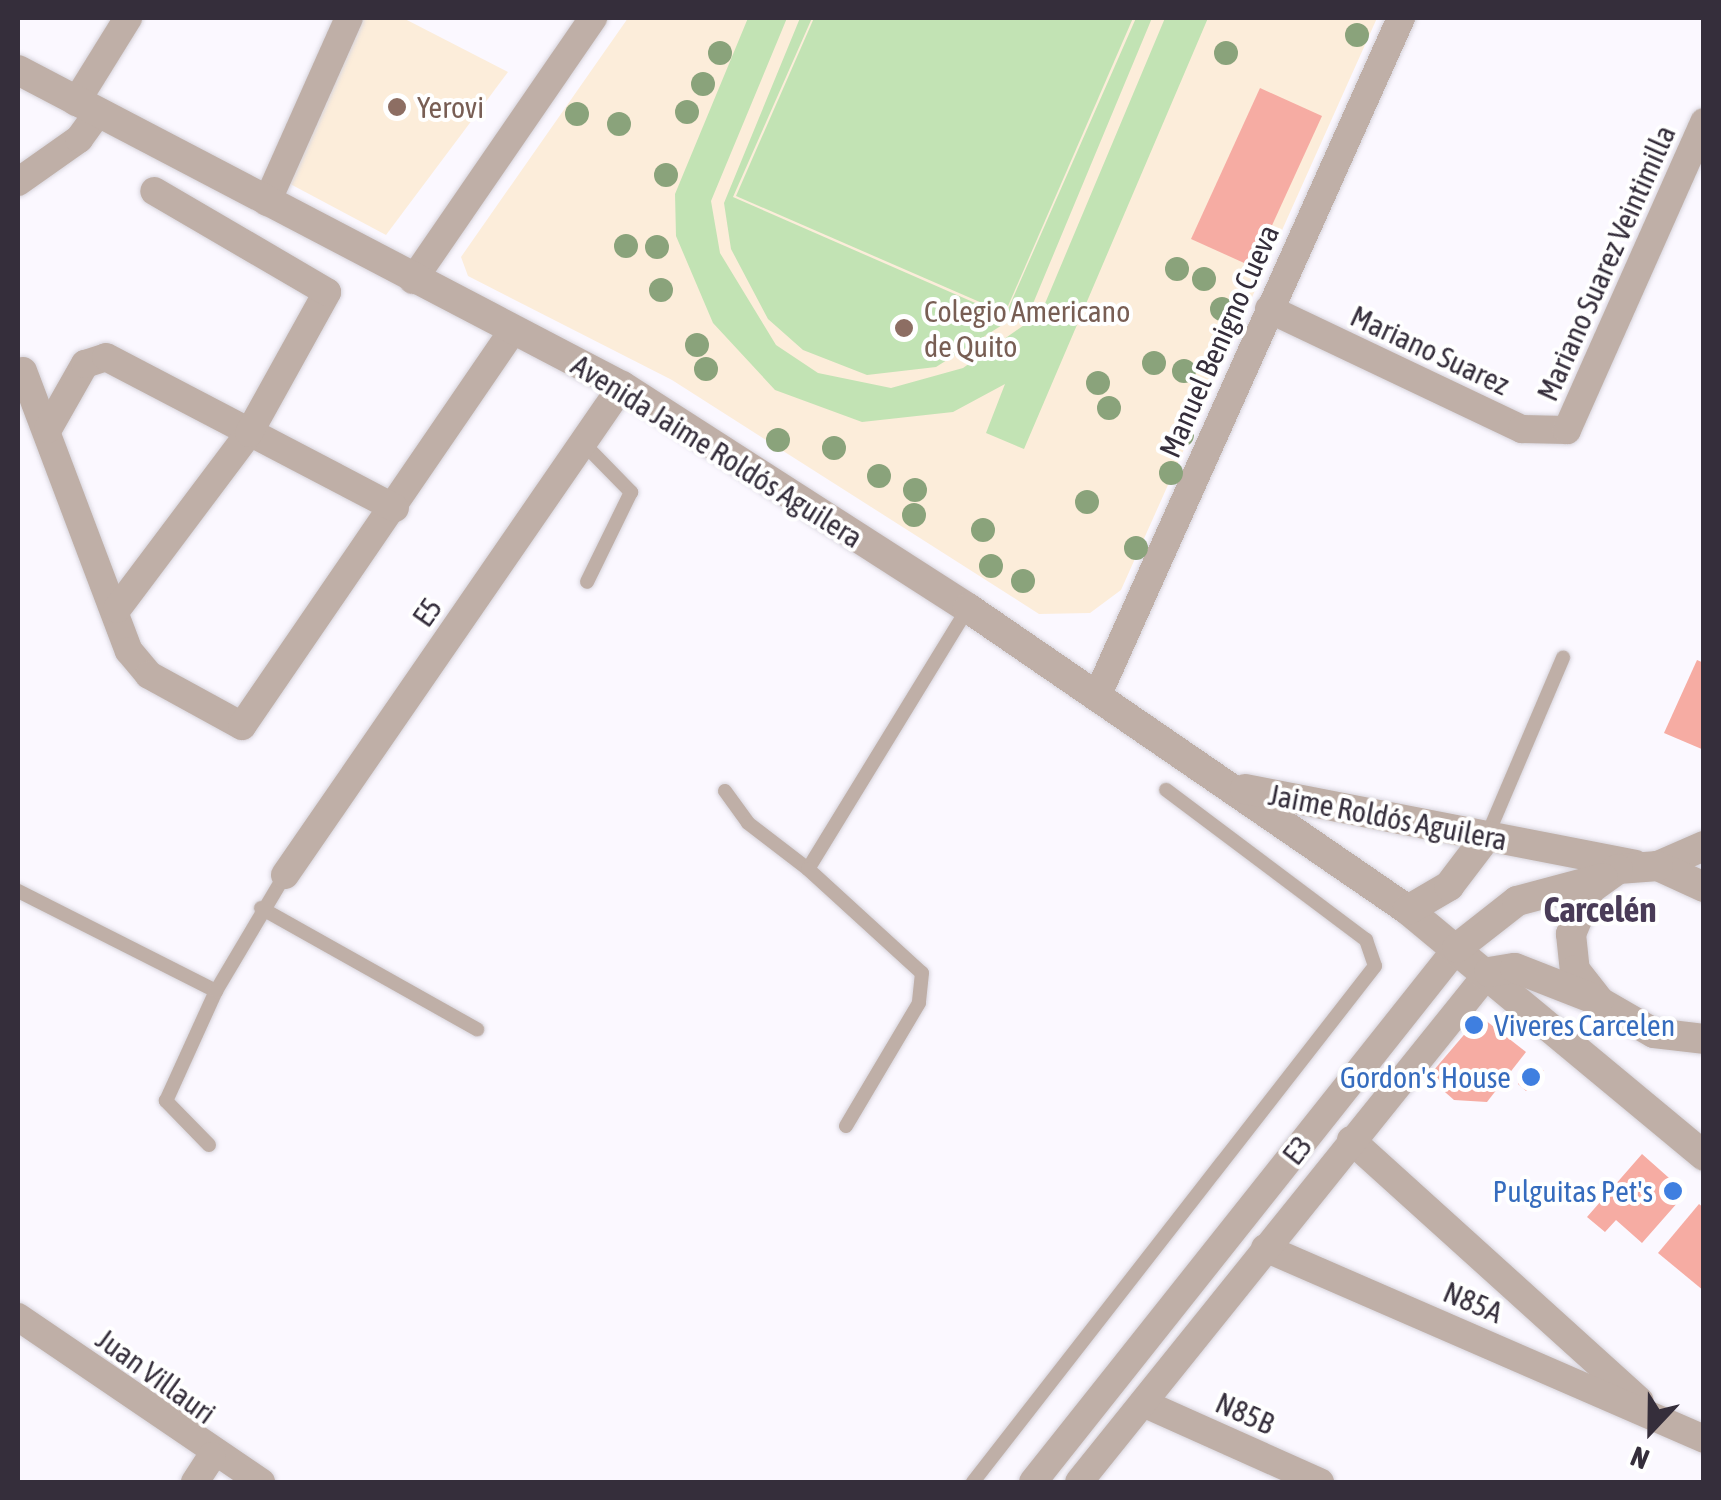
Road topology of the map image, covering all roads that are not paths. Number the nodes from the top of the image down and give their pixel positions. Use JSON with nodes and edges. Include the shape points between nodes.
{"nodes":[{"id":1,"x":128,"y":18,"type":"edge"},
{"id":2,"x":349,"y":18,"type":"edge"},
{"id":3,"x":1401,"y":18,"type":"edge"},
{"id":4,"x":584,"y":21,"type":"edge"},
{"id":5,"x":18,"y":70,"type":"edge"},
{"id":6,"x":87,"y":108,"type":"junction"},
{"id":7,"x":1704,"y":122,"type":"edge"},
{"id":8,"x":18,"y":182,"type":"edge"},
{"id":9,"x":154,"y":191,"type":"dead end"},
{"id":10,"x":267,"y":202,"type":"junction"},
{"id":11,"x":413,"y":280,"type":"junction"},
{"id":12,"x":1269,"y":308,"type":"junction"},
{"id":13,"x":512,"y":330,"type":"junction"},
{"id":14,"x":24,"y":372,"type":"dead end"},
{"id":15,"x":622,"y":386,"type":"junction"},
{"id":16,"x":48,"y":429,"type":"junction"},
{"id":17,"x":1567,"y":430,"type":"joint"},
{"id":18,"x":249,"y":433,"type":"junction"},
{"id":19,"x":583,"y":443,"type":"junction"},
{"id":20,"x":395,"y":508,"type":"junction"},
{"id":21,"x":587,"y":582,"type":"dead end"},
{"id":22,"x":968,"y":608,"type":"junction"},
{"id":23,"x":117,"y":609,"type":"junction"},
{"id":24,"x":1563,"y":658,"type":"dead end"},
{"id":25,"x":1099,"y":692,"type":"junction"},
{"id":26,"x":1235,"y":787,"type":"junction"},
{"id":27,"x":1166,"y":790,"type":"dead end"},
{"id":28,"x":726,"y":791,"type":"dead end"},
{"id":29,"x":1488,"y":836,"type":"junction"},
{"id":30,"x":1704,"y":846,"type":"edge"},
{"id":31,"x":1646,"y":865,"type":"junction"},
{"id":32,"x":808,"y":869,"type":"junction"},
{"id":33,"x":285,"y":876,"type":"joint"},
{"id":34,"x":1603,"y":878,"type":"junction"},
{"id":35,"x":1704,"y":887,"type":"edge"},
{"id":36,"x":18,"y":891,"type":"edge"},
{"id":37,"x":261,"y":908,"type":"junction"},
{"id":38,"x":1408,"y":910,"type":"junction"},
{"id":39,"x":1457,"y":948,"type":"junction"},
{"id":40,"x":1488,"y":972,"type":"junction"},
{"id":41,"x":216,"y":990,"type":"junction"},
{"id":42,"x":1600,"y":1002,"type":"junction"},
{"id":43,"x":478,"y":1029,"type":"dead end"},
{"id":44,"x":1704,"y":1039,"type":"edge"},
{"id":45,"x":846,"y":1126,"type":"dead end"},
{"id":46,"x":1351,"y":1140,"type":"junction"},
{"id":47,"x":209,"y":1146,"type":"dead end"},
{"id":48,"x":1704,"y":1156,"type":"edge"},
{"id":49,"x":1265,"y":1248,"type":"junction"},
{"id":50,"x":18,"y":1316,"type":"edge"},
{"id":51,"x":1143,"y":1403,"type":"junction"},
{"id":52,"x":1656,"y":1415,"type":"junction"},
{"id":53,"x":1704,"y":1438,"type":"edge"},
{"id":54,"x":212,"y":1456,"type":"junction"},
{"id":55,"x":195,"y":1482,"type":"edge"},
{"id":56,"x":261,"y":1482,"type":"edge"},
{"id":57,"x":972,"y":1482,"type":"edge"},
{"id":58,"x":1034,"y":1482,"type":"edge"},
{"id":59,"x":1080,"y":1482,"type":"edge"},
{"id":60,"x":1320,"y":1482,"type":"edge"}],
"edges":[{"from":1,"to":6,"type":"street"},
{"from":2,"to":10,"type":"street"},
{"from":3,"to":12,"type":"street","name":"Manuel Benigno Cueva"},
{"from":4,"to":11,"type":"street"},
{"from":5,"to":6,"type":"street","name":"Avenida Jaime Roldós Aguilera"},
{"from":6,"to":8,"type":"street","via":[[78,139]]},
{"from":6,"to":10,"type":"street","name":"Avenida Jaime Roldós Aguilera"},
{"from":7,"to":17,"type":"street","name":"Mariano Suarez Veintimilla"},
{"from":9,"to":18,"type":"street","via":[[327,292]]},
{"from":10,"to":11,"type":"street","name":"Avenida Jaime Roldós Aguilera"},
{"from":11,"to":13,"type":"street","name":"Avenida Jaime Roldós Aguilera"},
{"from":12,"to":17,"type":"street","name":"Mariano Suarez","via":[[1522,429]]},
{"from":12,"to":25,"type":"street","name":"Manuel Benigno Cueva"},
{"from":13,"to":15,"type":"street","name":"Avenida Jaime Roldós Aguilera"},
{"from":13,"to":20,"type":"street"},
{"from":14,"to":16,"type":"street"},
{"from":15,"to":19,"type":"street","name":"E5"},
{"from":15,"to":22,"type":"street","name":"Avenida Jaime Roldós Aguilera"},
{"from":16,"to":18,"type":"street","via":[[85,364],[106,358]]},
{"from":16,"to":23,"type":"street"},
{"from":18,"to":20,"type":"street"},
{"from":18,"to":23,"type":"street"},
{"from":19,"to":21,"type":"lane","via":[[631,492]]},
{"from":19,"to":33,"type":"street","name":"E5"},
{"from":20,"to":23,"type":"street","via":[[242,726],[138,666]]},
{"from":22,"to":25,"type":"street","name":"Avenida Jaime Roldós Aguilera"},
{"from":22,"to":32,"type":"lane"},
{"from":24,"to":29,"type":"lane"},
{"from":25,"to":26,"type":"street","name":"Avenida Jaime Roldós Aguilera"},
{"from":26,"to":29,"type":"street","name":"Jaime Roldós Aguilera"},
{"from":26,"to":38,"type":"street","name":"Jaime Roldós Aguilera"},
{"from":27,"to":57,"type":"lane","via":[[1366,940],[1375,966]]},
{"from":28,"to":32,"type":"lane","via":[[748,823]]},
{"from":29,"to":31,"type":"street","name":"Jaime Roldós Aguilera"},
{"from":29,"to":38,"type":"street","via":[[1450,886]]},
{"from":30,"to":31,"type":"street","name":"E3"},
{"from":31,"to":34,"type":"street","name":"E3"},
{"from":31,"to":35,"type":"street","name":"Jaime Roldós Aguilera"},
{"from":32,"to":45,"type":"lane","via":[[922,973],[919,1002]]},
{"from":33,"to":37,"type":"lane"},
{"from":34,"to":39,"type":"street","name":"E3","via":[[1518,900]]},
{"from":34,"to":42,"type":"street","via":[[1581,902],[1571,934],[1575,970]]},
{"from":36,"to":41,"type":"lane"},
{"from":37,"to":41,"type":"lane"},
{"from":37,"to":43,"type":"lane"},
{"from":38,"to":39,"type":"street","name":"Jaime Roldós Aguilera"},
{"from":39,"to":40,"type":"street"},
{"from":39,"to":58,"type":"street","name":"E3"},
{"from":40,"to":42,"type":"street","via":[[1515,968]]},
{"from":40,"to":46,"type":"street","name":"E3"},
{"from":40,"to":48,"type":"street"},
{"from":41,"to":47,"type":"lane","via":[[166,1101]]},
{"from":42,"to":44,"type":"street","via":[[1654,1034]]},
{"from":46,"to":49,"type":"street","name":"E3"},
{"from":46,"to":52,"type":"street","name":"N85A"},
{"from":49,"to":51,"type":"street","name":"E3"},
{"from":49,"to":52,"type":"street","name":"N85A"},
{"from":50,"to":54,"type":"street","name":"Juan Villauri"},
{"from":51,"to":59,"type":"street","name":"E3"},
{"from":51,"to":60,"type":"street","name":"N85B"},
{"from":52,"to":53,"type":"street","name":"N85A"},
{"from":54,"to":55,"type":"street"},
{"from":54,"to":56,"type":"street","name":"Juan Villauri"}]}
